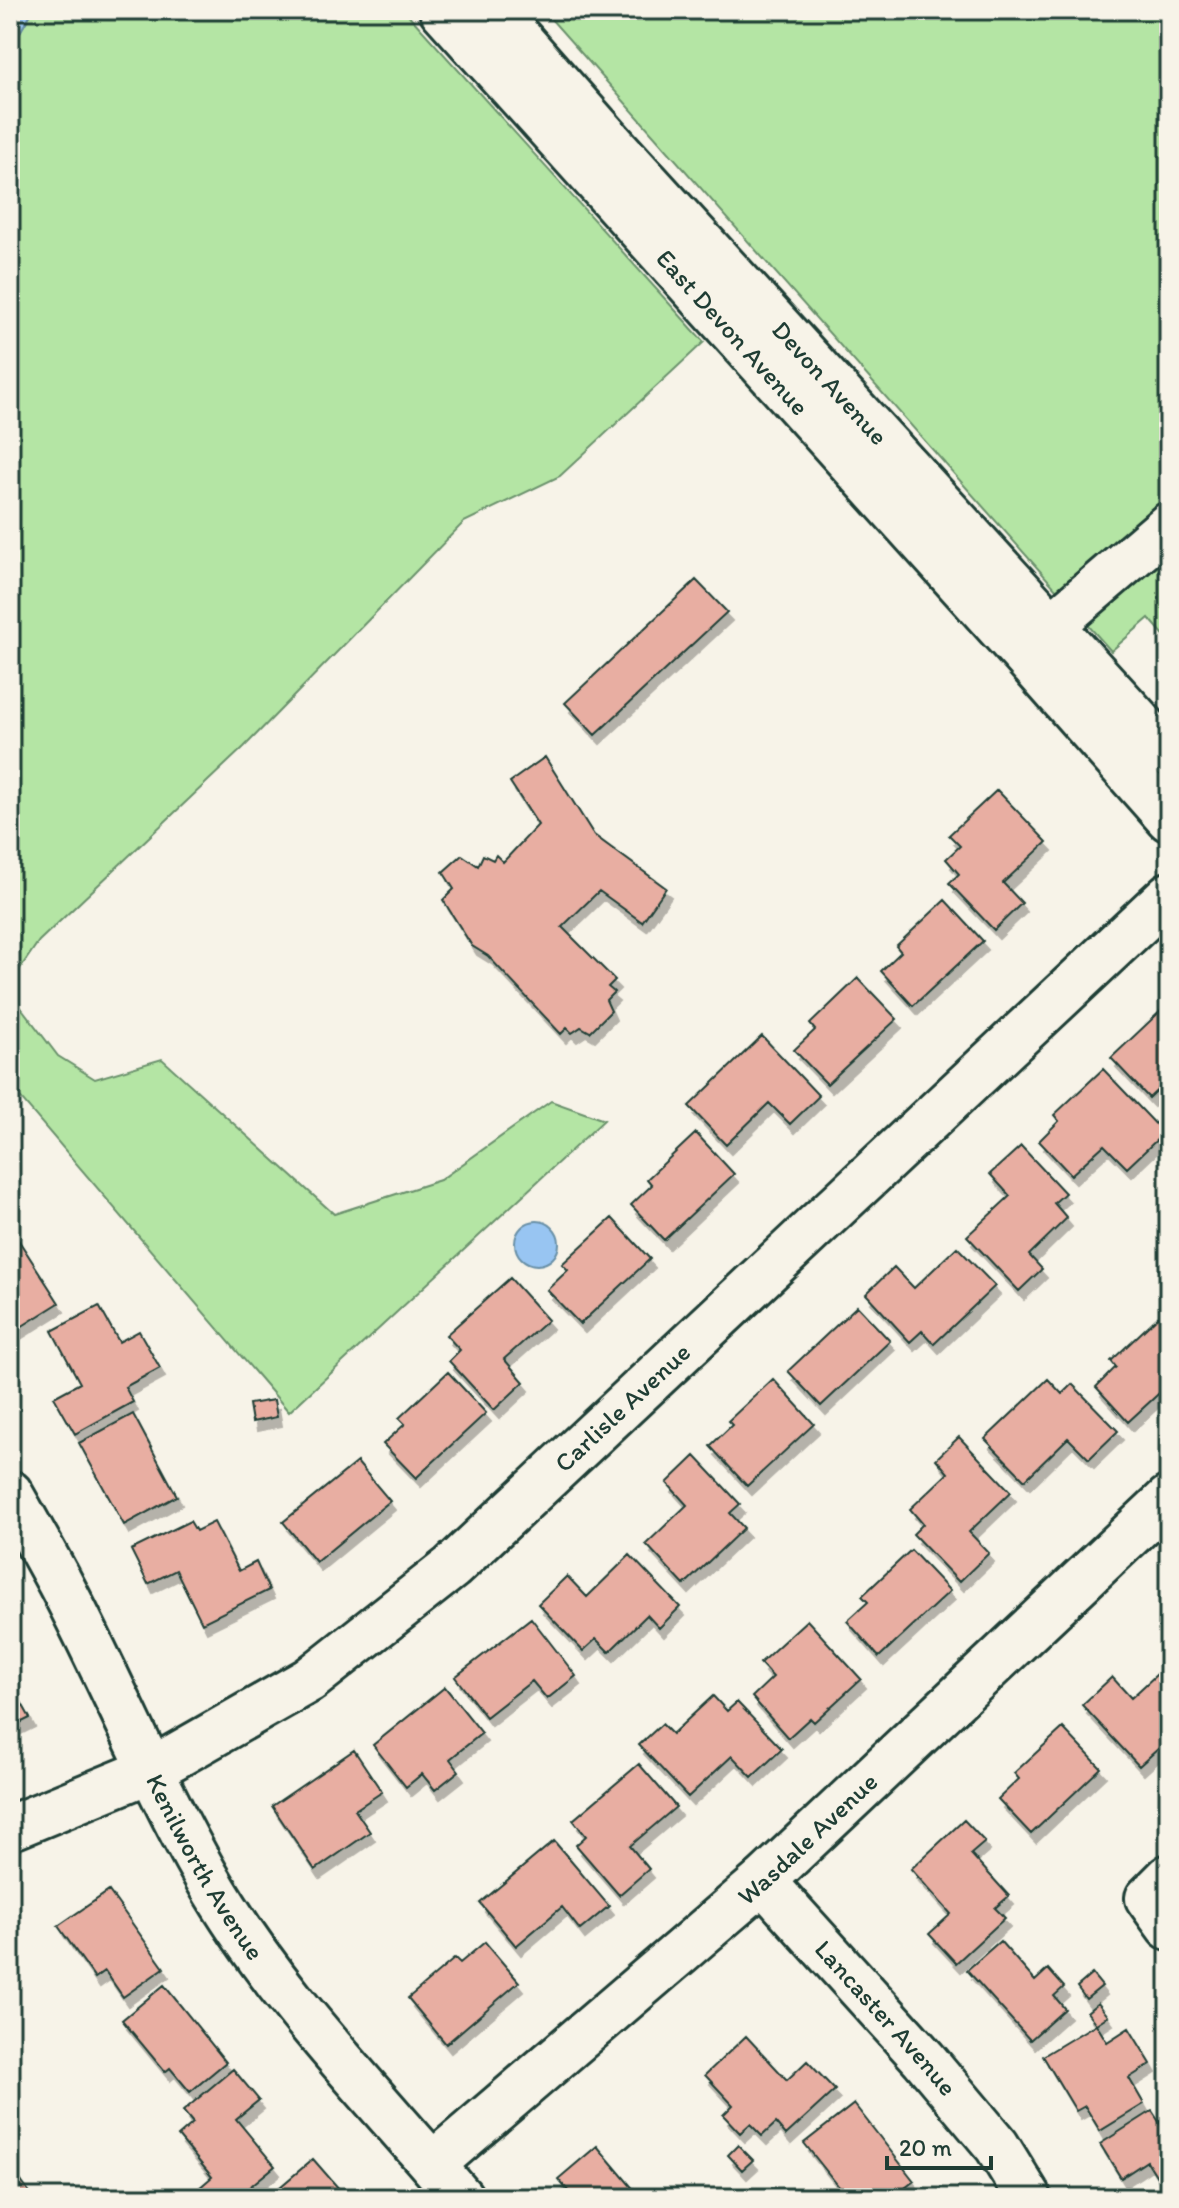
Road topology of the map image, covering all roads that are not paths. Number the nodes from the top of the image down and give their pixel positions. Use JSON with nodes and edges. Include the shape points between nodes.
{"nodes":[{"id":1,"x":442,"y":10,"type":"edge"},
{"id":2,"x":494,"y":10,"type":"edge"},
{"id":3,"x":1169,"y":525,"type":"edge"},
{"id":4,"x":1038,"y":640,"type":"junction"},
{"id":5,"x":1169,"y":754,"type":"edge"},
{"id":6,"x":1169,"y":819,"type":"edge"},
{"id":7,"x":1169,"y":895,"type":"edge"},
{"id":8,"x":10,"y":1493,"type":"edge"},
{"id":9,"x":1169,"y":1498,"type":"edge"},
{"id":10,"x":151,"y":1770,"type":"junction"},
{"id":11,"x":10,"y":1828,"type":"edge"},
{"id":12,"x":1169,"y":1877,"type":"edge"},
{"id":13,"x":763,"y":1881,"type":"junction"},
{"id":14,"x":1169,"y":1927,"type":"edge"},
{"id":15,"x":433,"y":2164,"type":"junction"},
{"id":16,"x":461,"y":2198,"type":"edge"},
{"id":17,"x":1029,"y":2198,"type":"edge"}],
"edges":[{"from":1,"to":4,"type":"street","name":"East Devon Avenue"},
{"from":2,"to":4,"type":"street","name":"Devon Avenue"},
{"from":3,"to":4,"type":"street"},
{"from":4,"to":5,"type":"street","name":"Devon Avenue"},
{"from":4,"to":6,"type":"street","name":"Devon Avenue"},
{"from":7,"to":10,"type":"street","name":"Carlisle Avenue","via":[[452,1567],[309,1680]]},
{"from":8,"to":10,"type":"street","name":"Kenilworth Avenue"},
{"from":9,"to":13,"type":"street","name":"Wasdale Avenue"},
{"from":10,"to":11,"type":"street","name":"Carlisle Avenue"},
{"from":10,"to":15,"type":"street","name":"Kenilworth Avenue","via":[[207,1877],[256,1953],[323,2040]]},
{"from":12,"to":14,"type":"street","via":[[1148,1898]]},
{"from":13,"to":15,"type":"street","name":"Wasdale Avenue"},
{"from":13,"to":17,"type":"street","name":"Lancaster Avenue","via":[[924,2059],[997,2146]]},
{"from":15,"to":16,"type":"street","name":"Kenilworth Avenue"}]}
